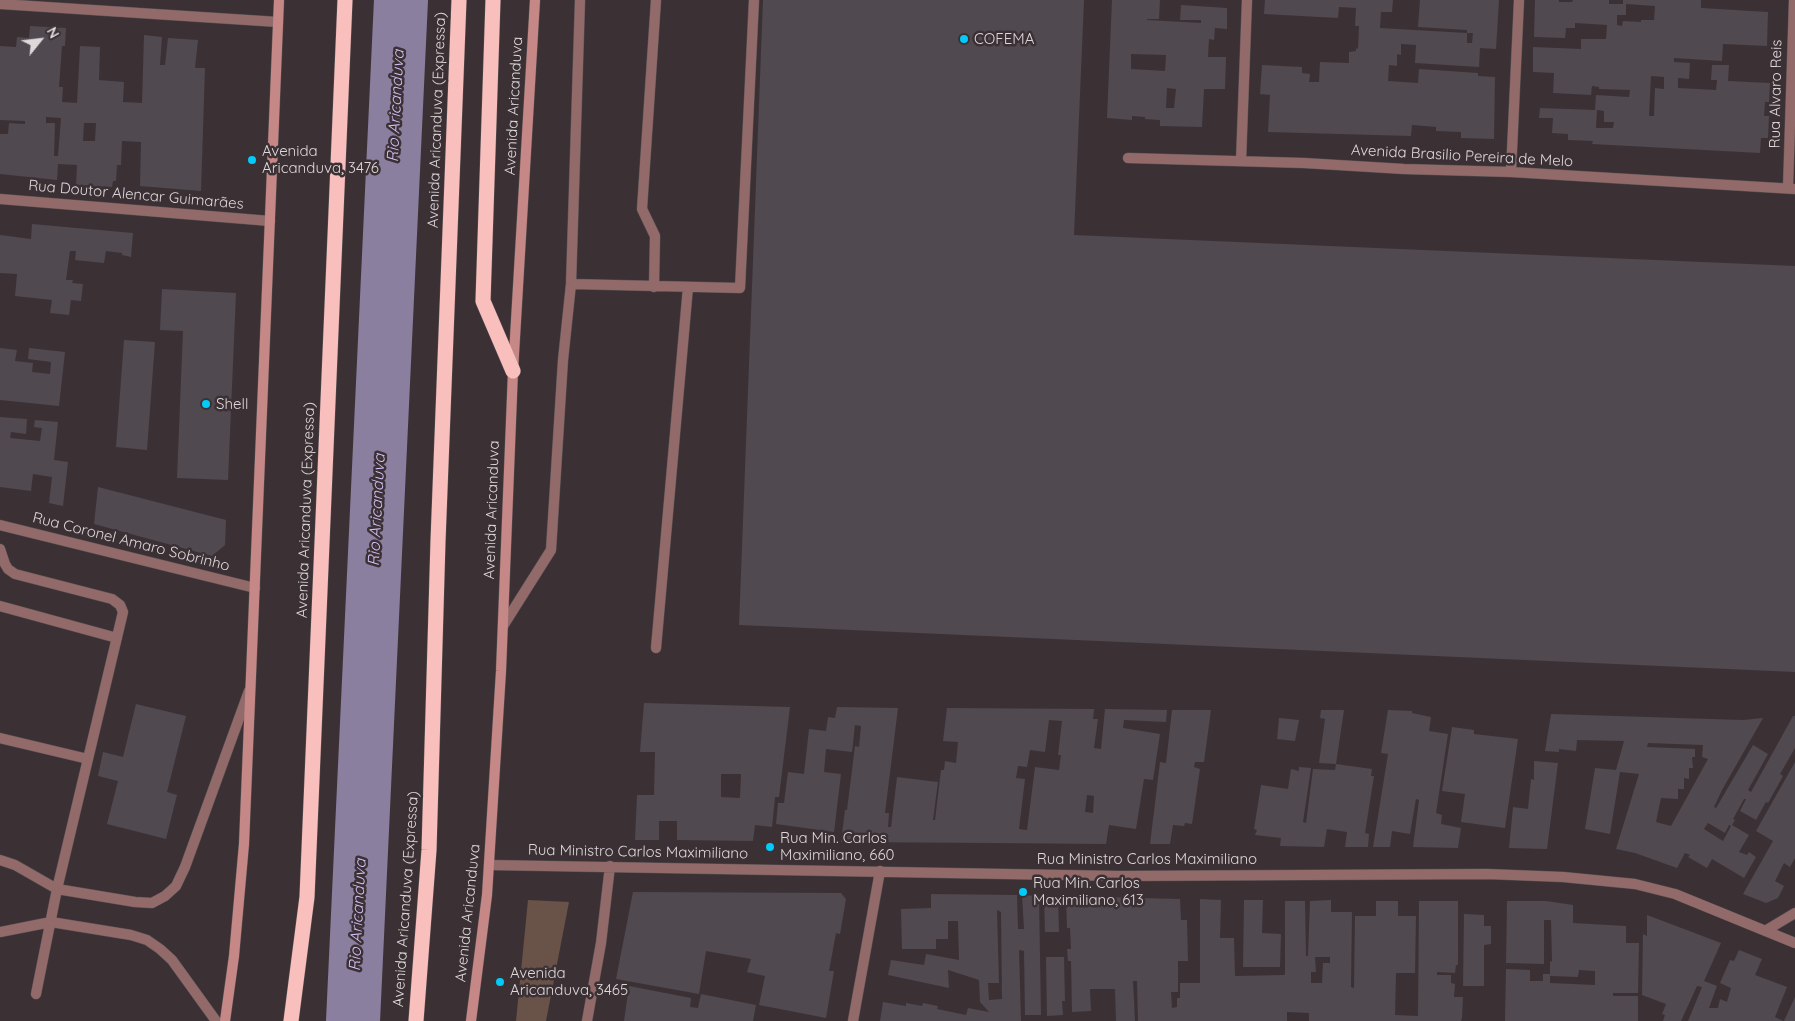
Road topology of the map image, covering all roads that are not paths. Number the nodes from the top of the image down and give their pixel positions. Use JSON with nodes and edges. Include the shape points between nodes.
{"nodes":[{"id":1,"x":279,"y":0,"type":"edge"},
{"id":2,"x":345,"y":0,"type":"edge"},
{"id":3,"x":459,"y":0,"type":"edge"},
{"id":4,"x":493,"y":0,"type":"edge"},
{"id":5,"x":535,"y":0,"type":"edge"},
{"id":6,"x":580,"y":0,"type":"edge"},
{"id":7,"x":656,"y":0,"type":"edge"},
{"id":8,"x":754,"y":0,"type":"edge"},
{"id":9,"x":1247,"y":0,"type":"edge"},
{"id":10,"x":1519,"y":0,"type":"edge"},
{"id":11,"x":1794,"y":0,"type":"edge"},
{"id":12,"x":0,"y":4,"type":"edge"},
{"id":13,"x":278,"y":22,"type":"junction"},
{"id":14,"x":1128,"y":158,"type":"dead end"},
{"id":15,"x":1241,"y":161,"type":"junction"},
{"id":16,"x":1511,"y":172,"type":"junction"},
{"id":17,"x":1792,"y":188,"type":"edge"},
{"id":18,"x":0,"y":199,"type":"edge"},
{"id":19,"x":270,"y":221,"type":"junction"},
{"id":20,"x":571,"y":284,"type":"junction"},
{"id":21,"x":654,"y":287,"type":"junction"},
{"id":22,"x":688,"y":287,"type":"junction"},
{"id":23,"x":512,"y":371,"type":"junction"},
{"id":24,"x":0,"y":525,"type":"edge"},
{"id":25,"x":0,"y":549,"type":"edge"},
{"id":26,"x":255,"y":588,"type":"junction"},
{"id":27,"x":0,"y":606,"type":"edge"},
{"id":28,"x":503,"y":626,"type":"junction"},
{"id":29,"x":117,"y":638,"type":"junction"},
{"id":30,"x":656,"y":648,"type":"dead end"},
{"id":31,"x":251,"y":688,"type":"junction"},
{"id":32,"x":0,"y":738,"type":"edge"},
{"id":33,"x":88,"y":759,"type":"junction"},
{"id":34,"x":0,"y":860,"type":"edge"},
{"id":35,"x":489,"y":865,"type":"junction"},
{"id":36,"x":610,"y":866,"type":"junction"},
{"id":37,"x":880,"y":871,"type":"junction"},
{"id":38,"x":57,"y":889,"type":"junction"},
{"id":39,"x":1795,"y":913,"type":"edge"},
{"id":40,"x":51,"y":922,"type":"junction"},
{"id":41,"x":1765,"y":930,"type":"junction"},
{"id":42,"x":0,"y":932,"type":"edge"},
{"id":43,"x":1795,"y":943,"type":"edge"},
{"id":44,"x":36,"y":994,"type":"dead end"},
{"id":45,"x":216,"y":1021,"type":"edge"},
{"id":46,"x":225,"y":1021,"type":"edge"},
{"id":47,"x":291,"y":1021,"type":"edge"},
{"id":48,"x":416,"y":1021,"type":"edge"},
{"id":49,"x":471,"y":1021,"type":"edge"},
{"id":50,"x":587,"y":1021,"type":"edge"},
{"id":51,"x":853,"y":1021,"type":"edge"}],
"edges":[{"from":1,"to":13,"type":"main road"},
{"from":2,"to":47,"type":"highway","name":"Avenida Aricanduva (Expressa)","via":[[306,897]]},
{"from":3,"to":48,"type":"highway","name":"Avenida Aricanduva (Expressa)","via":[[437,551],[429,850]]},
{"from":4,"to":23,"type":"highway","via":[[483,301]]},
{"from":5,"to":23,"type":"main road","name":"Avenida Aricanduva"},
{"from":6,"to":20,"type":"street"},
{"from":7,"to":21,"type":"street","via":[[642,209],[655,236]]},
{"from":8,"to":22,"type":"street","via":[[740,288]]},
{"from":9,"to":15,"type":"street"},
{"from":10,"to":16,"type":"street"},
{"from":11,"to":17,"type":"street","name":"Rua Alvaro Reis"},
{"from":12,"to":13,"type":"street"},
{"from":13,"to":19,"type":"main road"},
{"from":14,"to":15,"type":"street","name":"Avenida Brasilio Pereira de Melo"},
{"from":15,"to":16,"type":"street","name":"Avenida Brasilio Pereira de Melo"},
{"from":16,"to":17,"type":"street","name":"Avenida Brasilio Pereira de Melo"},
{"from":18,"to":19,"type":"street","name":"Rua Doutor Alencar Guimarães"},
{"from":19,"to":26,"type":"main road"},
{"from":20,"to":21,"type":"street"},
{"from":20,"to":28,"type":"street","via":[[551,550]]},
{"from":21,"to":22,"type":"street"},
{"from":22,"to":30,"type":"street"},
{"from":23,"to":28,"type":"main road","name":"Avenida Aricanduva"},
{"from":24,"to":26,"type":"street","name":"Rua Coronel Amaro Sobrinho"},
{"from":25,"to":29,"type":"street","via":[[5,564],[15,574],[118,602],[123,612]]},
{"from":26,"to":31,"type":"main road"},
{"from":27,"to":29,"type":"street"},
{"from":28,"to":35,"type":"main road","name":"Avenida Aricanduva"},
{"from":29,"to":33,"type":"street"},
{"from":31,"to":38,"type":"street","via":[[186,867],[176,886],[152,903]]},
{"from":31,"to":46,"type":"main road","via":[[244,844]]},
{"from":32,"to":33,"type":"street"},
{"from":33,"to":38,"type":"street"},
{"from":34,"to":38,"type":"street","via":[[22,868]]},
{"from":35,"to":36,"type":"street","name":"Rua Ministro Carlos Maximiliano"},
{"from":35,"to":49,"type":"main road","name":"Avenida Aricanduva"},
{"from":36,"to":37,"type":"street","name":"Rua Ministro Carlos Maximiliano"},
{"from":36,"to":50,"type":"street"},
{"from":37,"to":41,"type":"street","name":"Rua Ministro Carlos Maximiliano","via":[[1120,876],[1487,874],[1563,877],[1635,884],[1675,894]]},
{"from":37,"to":51,"type":"street"},
{"from":38,"to":40,"type":"street"},
{"from":39,"to":41,"type":"street"},
{"from":40,"to":42,"type":"street"},
{"from":40,"to":44,"type":"street"},
{"from":40,"to":45,"type":"street","via":[[147,940],[172,960]]},
{"from":41,"to":43,"type":"street","name":"Rua Ministro Carlos Maximiliano"}]}
